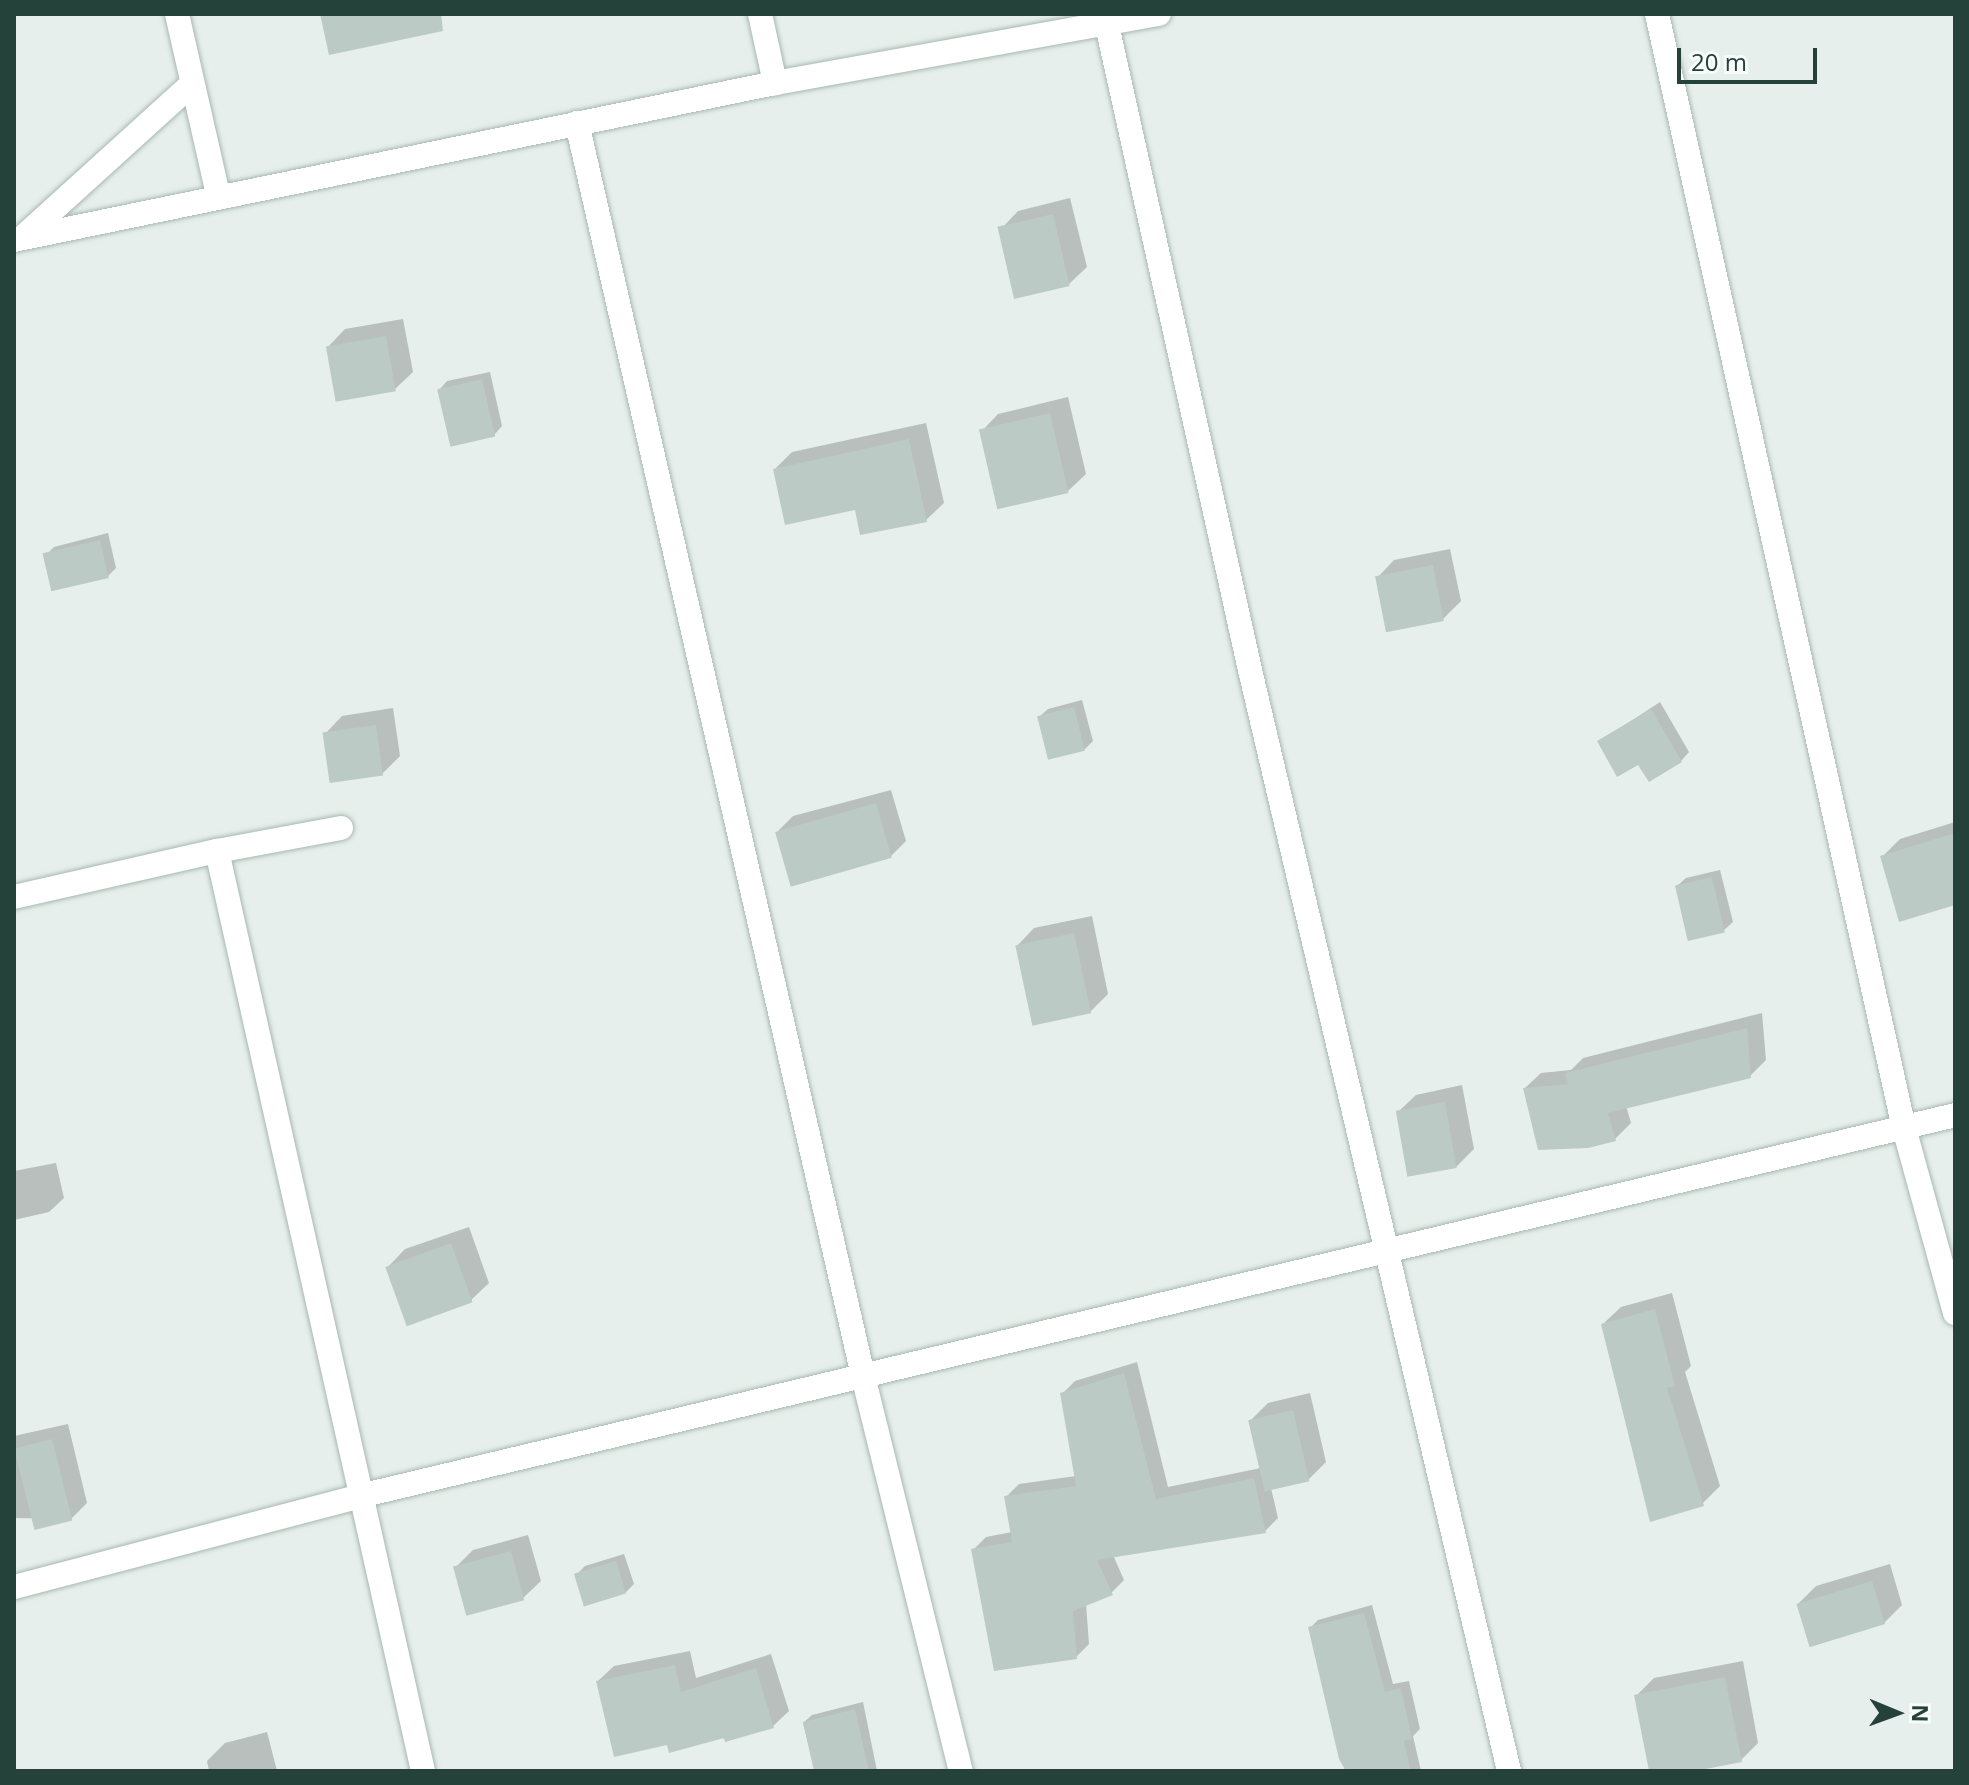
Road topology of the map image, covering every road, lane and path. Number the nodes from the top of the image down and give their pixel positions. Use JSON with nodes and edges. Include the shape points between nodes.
{"nodes":[{"id":1,"x":177,"y":14,"type":"edge"},
{"id":2,"x":760,"y":14,"type":"edge"},
{"id":3,"x":1159,"y":14,"type":"edge"},
{"id":4,"x":1657,"y":14,"type":"edge"},
{"id":5,"x":1107,"y":25,"type":"junction"},
{"id":6,"x":775,"y":83,"type":"junction"},
{"id":7,"x":192,"y":84,"type":"junction"},
{"id":8,"x":577,"y":123,"type":"junction"},
{"id":9,"x":218,"y":194,"type":"junction"},
{"id":10,"x":18,"y":239,"type":"edge"},
{"id":11,"x":341,"y":828,"type":"dead end"},
{"id":12,"x":217,"y":851,"type":"junction"},
{"id":13,"x":14,"y":897,"type":"edge"},
{"id":14,"x":1955,"y":1115,"type":"edge"},
{"id":15,"x":1904,"y":1128,"type":"junction"},
{"id":16,"x":1384,"y":1252,"type":"junction"},
{"id":17,"x":1955,"y":1313,"type":"edge"},
{"id":18,"x":863,"y":1376,"type":"junction"},
{"id":19,"x":360,"y":1496,"type":"junction"},
{"id":20,"x":14,"y":1587,"type":"edge"},
{"id":21,"x":423,"y":1771,"type":"edge"},
{"id":22,"x":961,"y":1771,"type":"edge"},
{"id":23,"x":1509,"y":1771,"type":"edge"}],
"edges":[{"from":1,"to":7,"type":"street"},
{"from":2,"to":6,"type":"street"},
{"from":3,"to":5,"type":"street"},
{"from":4,"to":15,"type":"street"},
{"from":5,"to":6,"type":"street"},
{"from":5,"to":16,"type":"street"},
{"from":6,"to":8,"type":"street"},
{"from":7,"to":9,"type":"street"},
{"from":7,"to":10,"type":"street"},
{"from":8,"to":9,"type":"street"},
{"from":8,"to":18,"type":"street"},
{"from":9,"to":10,"type":"street"},
{"from":11,"to":12,"type":"street"},
{"from":12,"to":13,"type":"street"},
{"from":12,"to":19,"type":"street"},
{"from":14,"to":15,"type":"street"},
{"from":15,"to":16,"type":"street"},
{"from":15,"to":17,"type":"street"},
{"from":16,"to":18,"type":"street"},
{"from":16,"to":23,"type":"street"},
{"from":18,"to":19,"type":"street"},
{"from":18,"to":22,"type":"street"},
{"from":19,"to":20,"type":"street"},
{"from":19,"to":21,"type":"street"}]}
